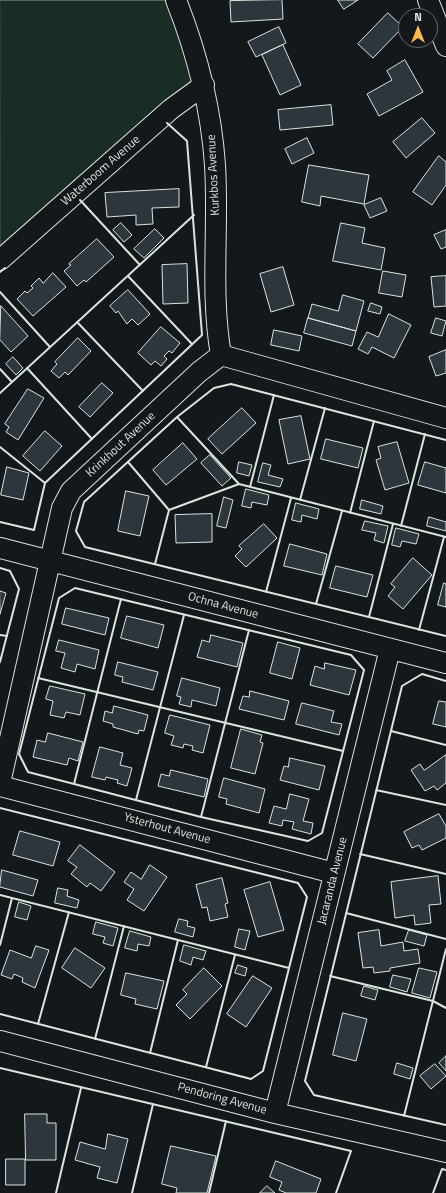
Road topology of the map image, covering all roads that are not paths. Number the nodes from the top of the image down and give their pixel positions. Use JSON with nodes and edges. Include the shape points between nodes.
{"nodes":[{"id":1,"x":176,"y":0,"type":"edge"},
{"id":2,"x":428,"y":0,"type":"edge"},
{"id":3,"x":446,"y":46,"type":"edge"},
{"id":4,"x":204,"y":85,"type":"junction"},
{"id":5,"x":0,"y":260,"type":"edge"},
{"id":6,"x":221,"y":356,"type":"junction"},
{"id":7,"x":446,"y":418,"type":"edge"},
{"id":8,"x":0,"y":548,"type":"edge"},
{"id":9,"x":50,"y":561,"type":"junction"},
{"id":10,"x":390,"y":649,"type":"junction"},
{"id":11,"x":446,"y":663,"type":"edge"},
{"id":12,"x":0,"y":784,"type":"edge"},
{"id":13,"x":334,"y":873,"type":"junction"},
{"id":14,"x":0,"y":1042,"type":"edge"},
{"id":15,"x":276,"y":1113,"type":"junction"},
{"id":16,"x":446,"y":1152,"type":"edge"}],
"edges":[{"from":1,"to":4,"type":"street","name":"Kurkbos Avenue"},
{"from":2,"to":3,"type":"street"},
{"from":4,"to":5,"type":"street","name":"Waterboom Avenue","via":[[172,109]]},
{"from":4,"to":6,"type":"street","name":"Kurkbos Avenue","via":[[215,165],[216,328]]},
{"from":6,"to":7,"type":"street"},
{"from":6,"to":9,"type":"street","name":"Krinkhout Avenue","via":[[199,372],[71,491],[62,508]]},
{"from":8,"to":9,"type":"street","name":"Ochna Avenue"},
{"from":9,"to":10,"type":"street","name":"Ochna Avenue"},
{"from":9,"to":12,"type":"street","name":"Krinkhout Avenue"},
{"from":10,"to":11,"type":"street","name":"Ochna Avenue"},
{"from":10,"to":13,"type":"street","name":"Jacaranda Avenue"},
{"from":12,"to":13,"type":"street","name":"Ysterhout Avenue"},
{"from":13,"to":15,"type":"street","name":"Jacaranda Avenue"},
{"from":14,"to":15,"type":"street","name":"Pendoring Avenue"},
{"from":15,"to":16,"type":"street","name":"Pendoring Avenue"}]}
